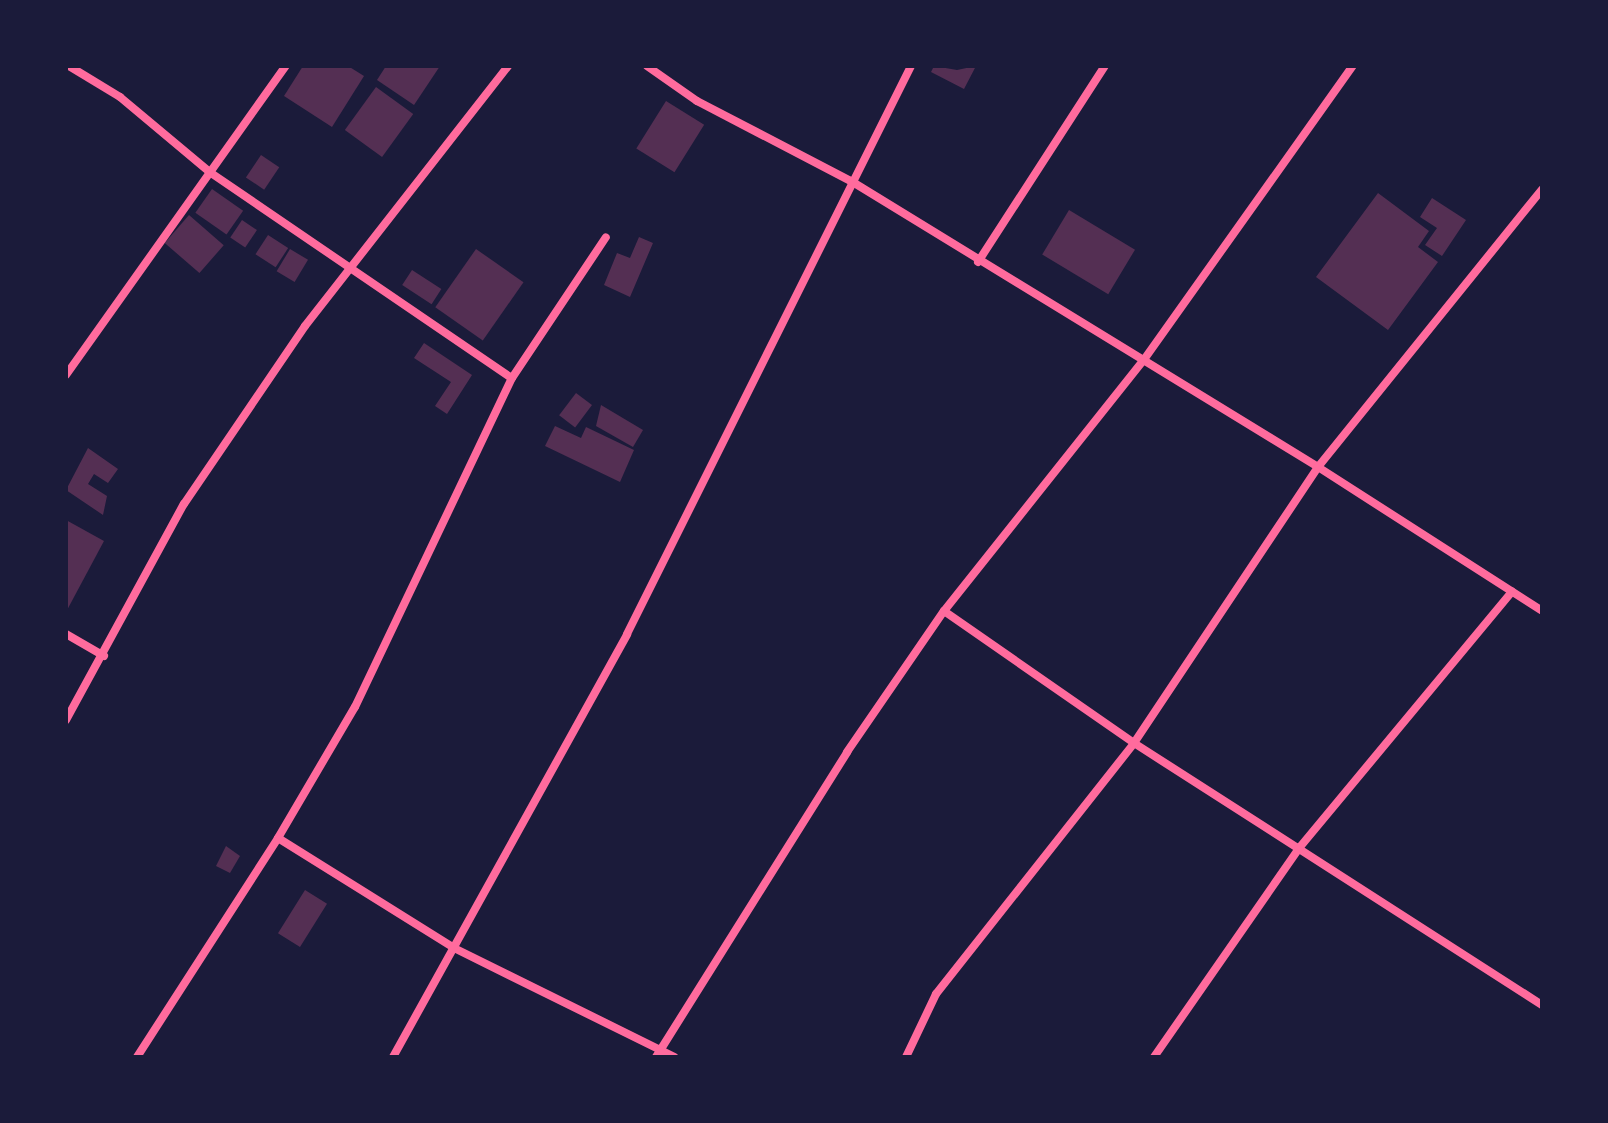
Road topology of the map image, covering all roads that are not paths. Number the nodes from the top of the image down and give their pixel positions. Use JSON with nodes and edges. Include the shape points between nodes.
{"nodes":[{"id":1,"x":69,"y":66,"type":"edge"},
{"id":2,"x":286,"y":66,"type":"edge"},
{"id":3,"x":508,"y":66,"type":"edge"},
{"id":4,"x":647,"y":66,"type":"edge"},
{"id":5,"x":911,"y":66,"type":"edge"},
{"id":6,"x":1105,"y":66,"type":"edge"},
{"id":7,"x":1353,"y":66,"type":"edge"},
{"id":8,"x":211,"y":173,"type":"junction"},
{"id":9,"x":851,"y":181,"type":"junction"},
{"id":10,"x":1542,"y":189,"type":"edge"},
{"id":11,"x":606,"y":237,"type":"dead end"},
{"id":12,"x":978,"y":262,"type":"junction"},
{"id":13,"x":347,"y":268,"type":"junction"},
{"id":14,"x":1143,"y":361,"type":"junction"},
{"id":15,"x":66,"y":375,"type":"edge"},
{"id":16,"x":512,"y":378,"type":"junction"},
{"id":17,"x":1318,"y":467,"type":"junction"},
{"id":18,"x":1512,"y":592,"type":"junction"},
{"id":19,"x":944,"y":611,"type":"junction"},
{"id":20,"x":1542,"y":611,"type":"edge"},
{"id":21,"x":66,"y":634,"type":"edge"},
{"id":22,"x":104,"y":656,"type":"junction"},
{"id":23,"x":66,"y":720,"type":"edge"},
{"id":24,"x":1134,"y":743,"type":"junction"},
{"id":25,"x":278,"y":838,"type":"junction"},
{"id":26,"x":1300,"y":847,"type":"junction"},
{"id":27,"x":454,"y":948,"type":"junction"},
{"id":28,"x":1542,"y":1005,"type":"edge"},
{"id":29,"x":658,"y":1054,"type":"edge"},
{"id":30,"x":137,"y":1057,"type":"edge"},
{"id":31,"x":393,"y":1057,"type":"edge"},
{"id":32,"x":675,"y":1057,"type":"edge"},
{"id":33,"x":906,"y":1057,"type":"edge"},
{"id":34,"x":1154,"y":1057,"type":"edge"}],
"edges":[{"from":1,"to":8,"type":"street","via":[[120,97]]},
{"from":2,"to":8,"type":"street"},
{"from":3,"to":13,"type":"street"},
{"from":4,"to":9,"type":"street","via":[[697,101]]},
{"from":5,"to":9,"type":"street"},
{"from":6,"to":12,"type":"street"},
{"from":7,"to":14,"type":"street"},
{"from":8,"to":13,"type":"street"},
{"from":8,"to":15,"type":"street"},
{"from":9,"to":12,"type":"street"},
{"from":9,"to":27,"type":"street","via":[[627,634]]},
{"from":10,"to":17,"type":"street"},
{"from":11,"to":16,"type":"street"},
{"from":12,"to":14,"type":"street"},
{"from":13,"to":16,"type":"street"},
{"from":13,"to":22,"type":"street","via":[[184,504]]},
{"from":14,"to":17,"type":"street"},
{"from":14,"to":19,"type":"street"},
{"from":16,"to":25,"type":"street","via":[[355,707]]},
{"from":17,"to":18,"type":"street"},
{"from":17,"to":24,"type":"street"},
{"from":18,"to":20,"type":"street"},
{"from":18,"to":26,"type":"street"},
{"from":19,"to":24,"type":"street"},
{"from":19,"to":29,"type":"street","via":[[847,752]]},
{"from":21,"to":22,"type":"street"},
{"from":22,"to":23,"type":"street"},
{"from":24,"to":26,"type":"street"},
{"from":24,"to":33,"type":"street","via":[[936,994]]},
{"from":25,"to":27,"type":"street"},
{"from":25,"to":30,"type":"street"},
{"from":26,"to":28,"type":"street"},
{"from":26,"to":34,"type":"street"},
{"from":27,"to":29,"type":"street"},
{"from":27,"to":31,"type":"street"},
{"from":29,"to":32,"type":"street"}]}
